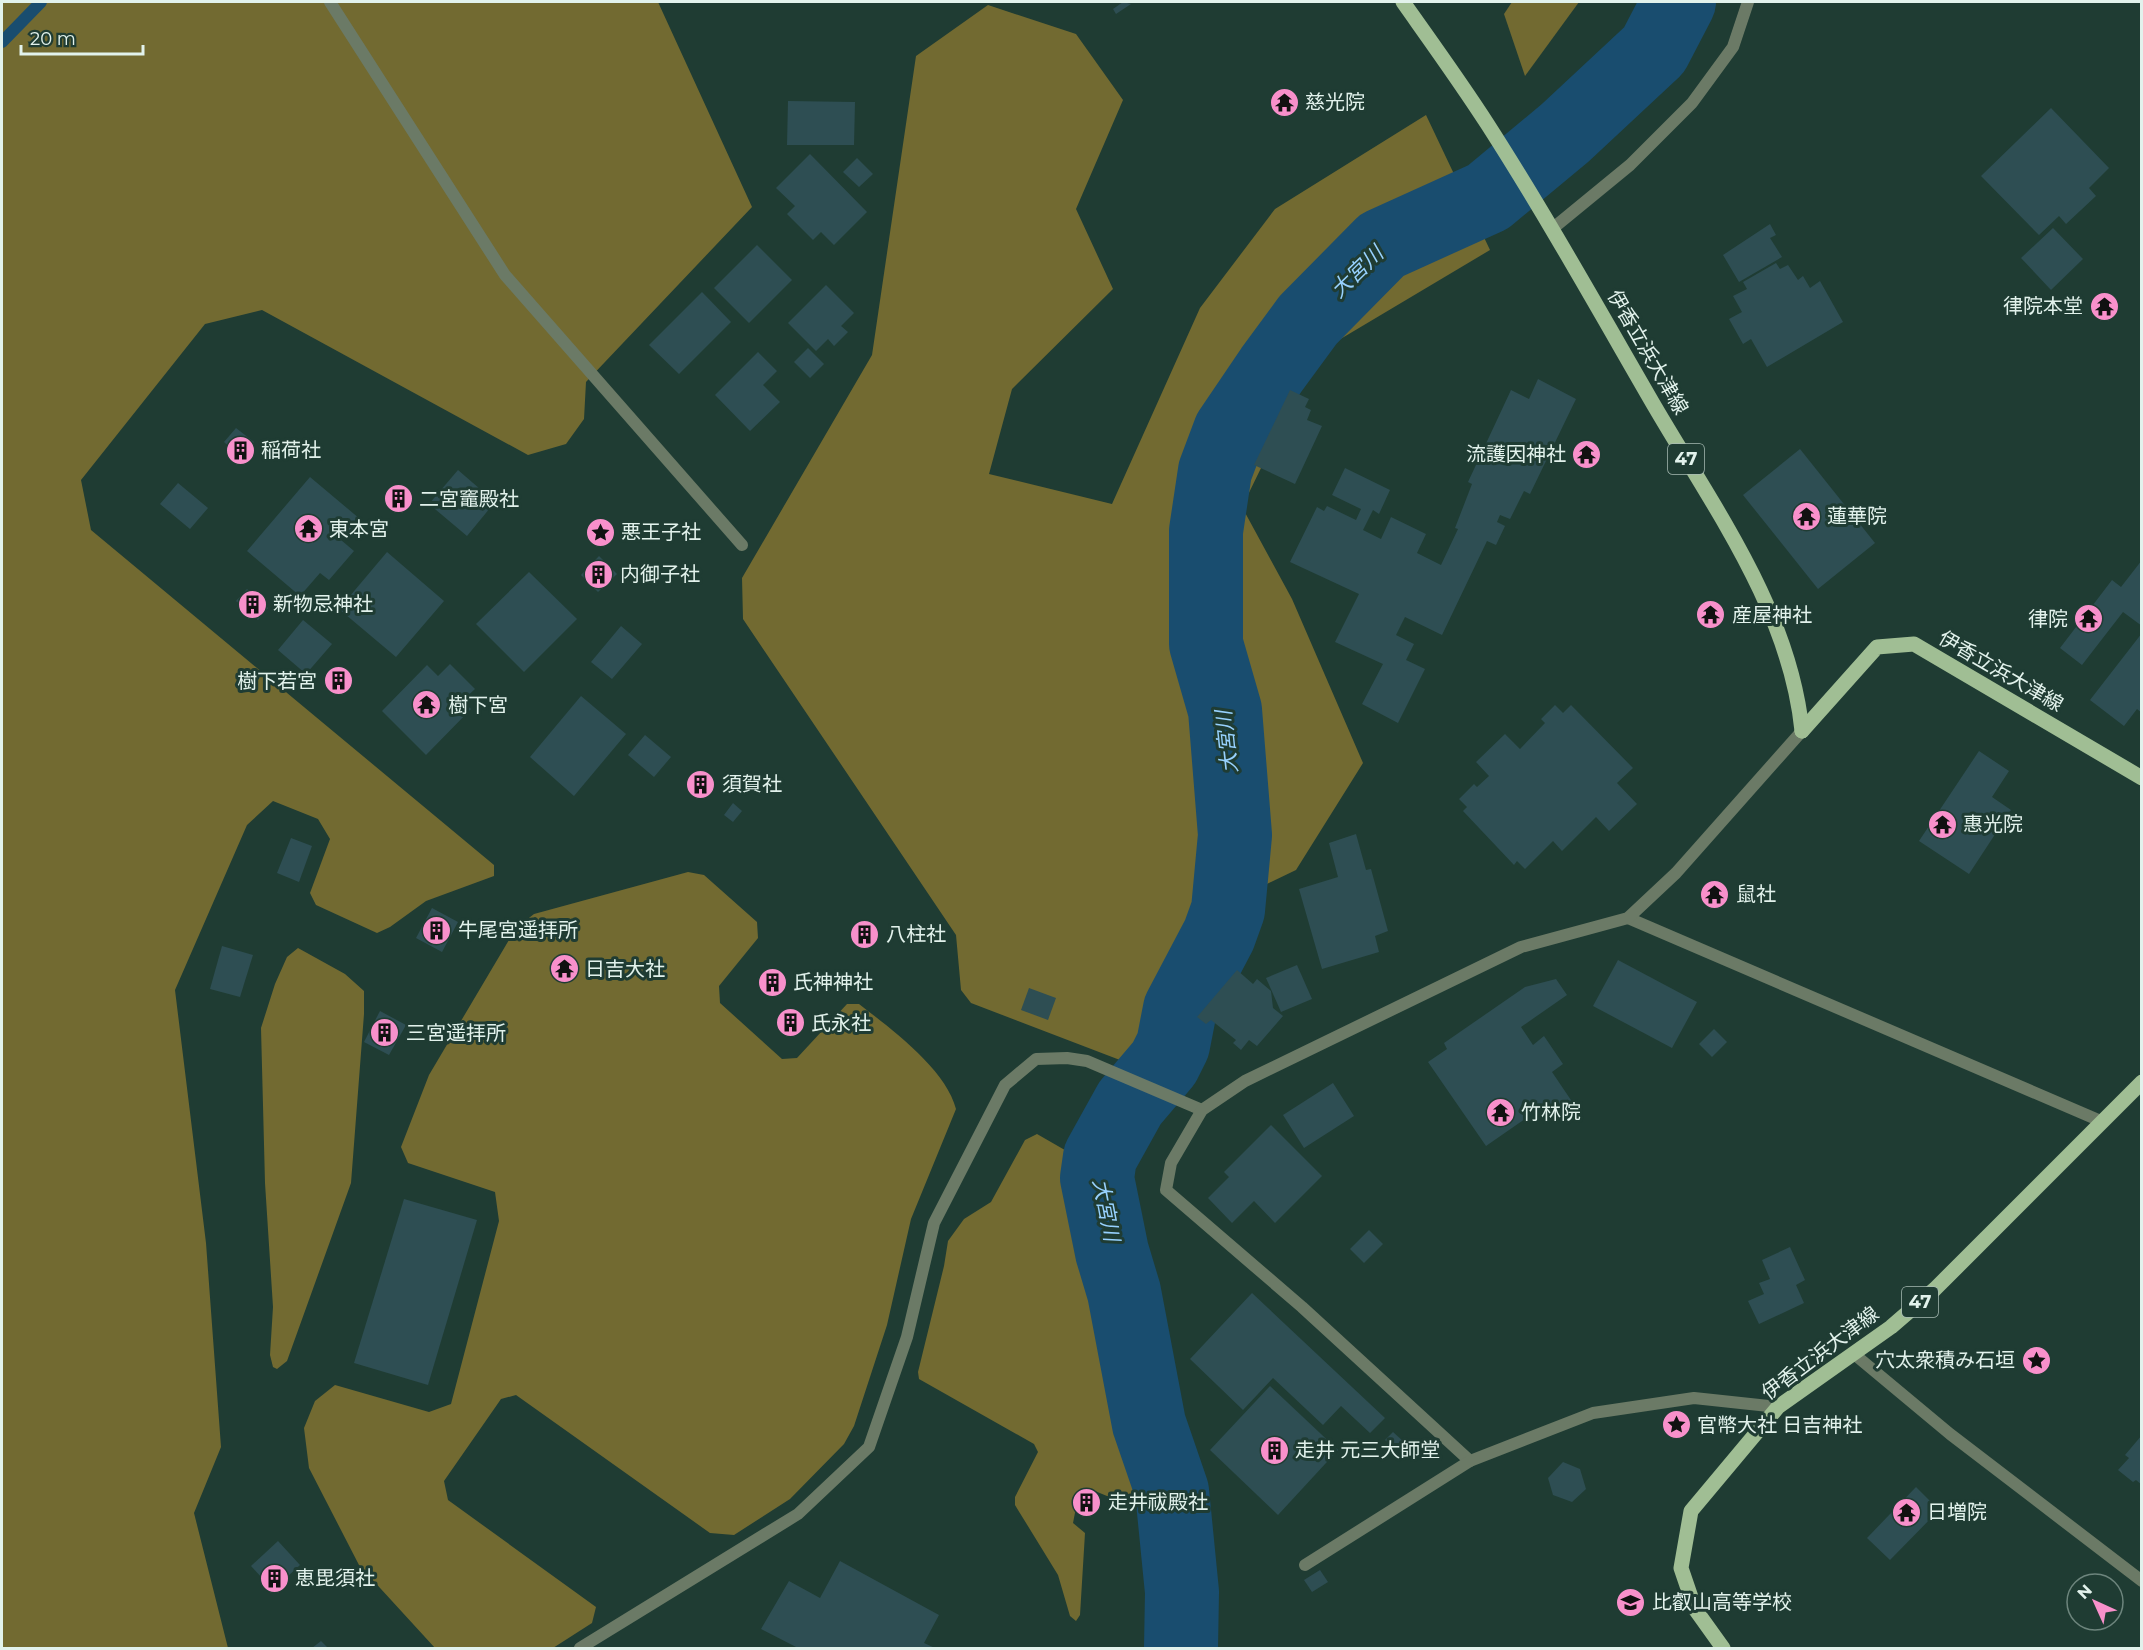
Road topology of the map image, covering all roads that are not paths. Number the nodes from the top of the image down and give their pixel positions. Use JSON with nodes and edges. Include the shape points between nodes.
{"nodes":[{"id":1,"x":330,"y":2,"type":"edge"},
{"id":2,"x":1403,"y":2,"type":"edge"},
{"id":3,"x":1748,"y":2,"type":"edge"},
{"id":4,"x":1552,"y":229,"type":"junction"},
{"id":5,"x":742,"y":545,"type":"dead end"},
{"id":6,"x":1802,"y":731,"type":"junction"},
{"id":7,"x":2142,"y":778,"type":"edge"},
{"id":8,"x":1628,"y":918,"type":"junction"},
{"id":9,"x":2142,"y":1082,"type":"edge"},
{"id":10,"x":1202,"y":1110,"type":"junction"},
{"id":11,"x":2103,"y":1122,"type":"junction"},
{"id":12,"x":1854,"y":1354,"type":"junction"},
{"id":13,"x":1778,"y":1407,"type":"junction"},
{"id":14,"x":1470,"y":1461,"type":"junction"},
{"id":15,"x":1305,"y":1565,"type":"dead end"},
{"id":16,"x":2142,"y":1581,"type":"edge"},
{"id":17,"x":580,"y":1648,"type":"edge"},
{"id":18,"x":1723,"y":1648,"type":"edge"}],
"edges":[{"from":1,"to":5,"type":"street","via":[[505,275]]},
{"from":2,"to":4,"type":"main road","name":"伊香立浜大津線","number":"47","via":[[1487,124]]},
{"from":3,"to":4,"type":"street","via":[[1733,47],[1692,103],[1630,165]]},
{"from":4,"to":6,"type":"main road","name":"伊香立浜大津線","number":"47","via":[[1752,574],[1786,652]]},
{"from":6,"to":7,"type":"main road","name":"伊香立浜大津線","via":[[1877,647],[1914,644]]},
{"from":6,"to":8,"type":"street","via":[[1676,873]]},
{"from":8,"to":10,"type":"street","via":[[1521,947],[1245,1081]]},
{"from":8,"to":11,"type":"street"},
{"from":9,"to":11,"type":"main road","name":"伊香立浜大津線","number":"47"},
{"from":10,"to":14,"type":"street","via":[[1171,1163],[1166,1190],[1302,1307]]},
{"from":10,"to":17,"type":"street","via":[[1087,1061],[1067,1058],[1036,1059],[1005,1085],[934,1223],[907,1337],[869,1447],[798,1514]]},
{"from":11,"to":12,"type":"main road","name":"伊香立浜大津線","number":"47","via":[[1935,1290]]},
{"from":12,"to":13,"type":"main road","name":"伊香立浜大津線","number":"47"},
{"from":12,"to":16,"type":"street","via":[[1950,1434]]},
{"from":13,"to":14,"type":"street","via":[[1694,1398],[1593,1413]]},
{"from":13,"to":18,"type":"main road","name":"伊香立浜大津線","number":"47","via":[[1691,1511],[1681,1568],[1695,1609]]},
{"from":14,"to":15,"type":"street"}]}
